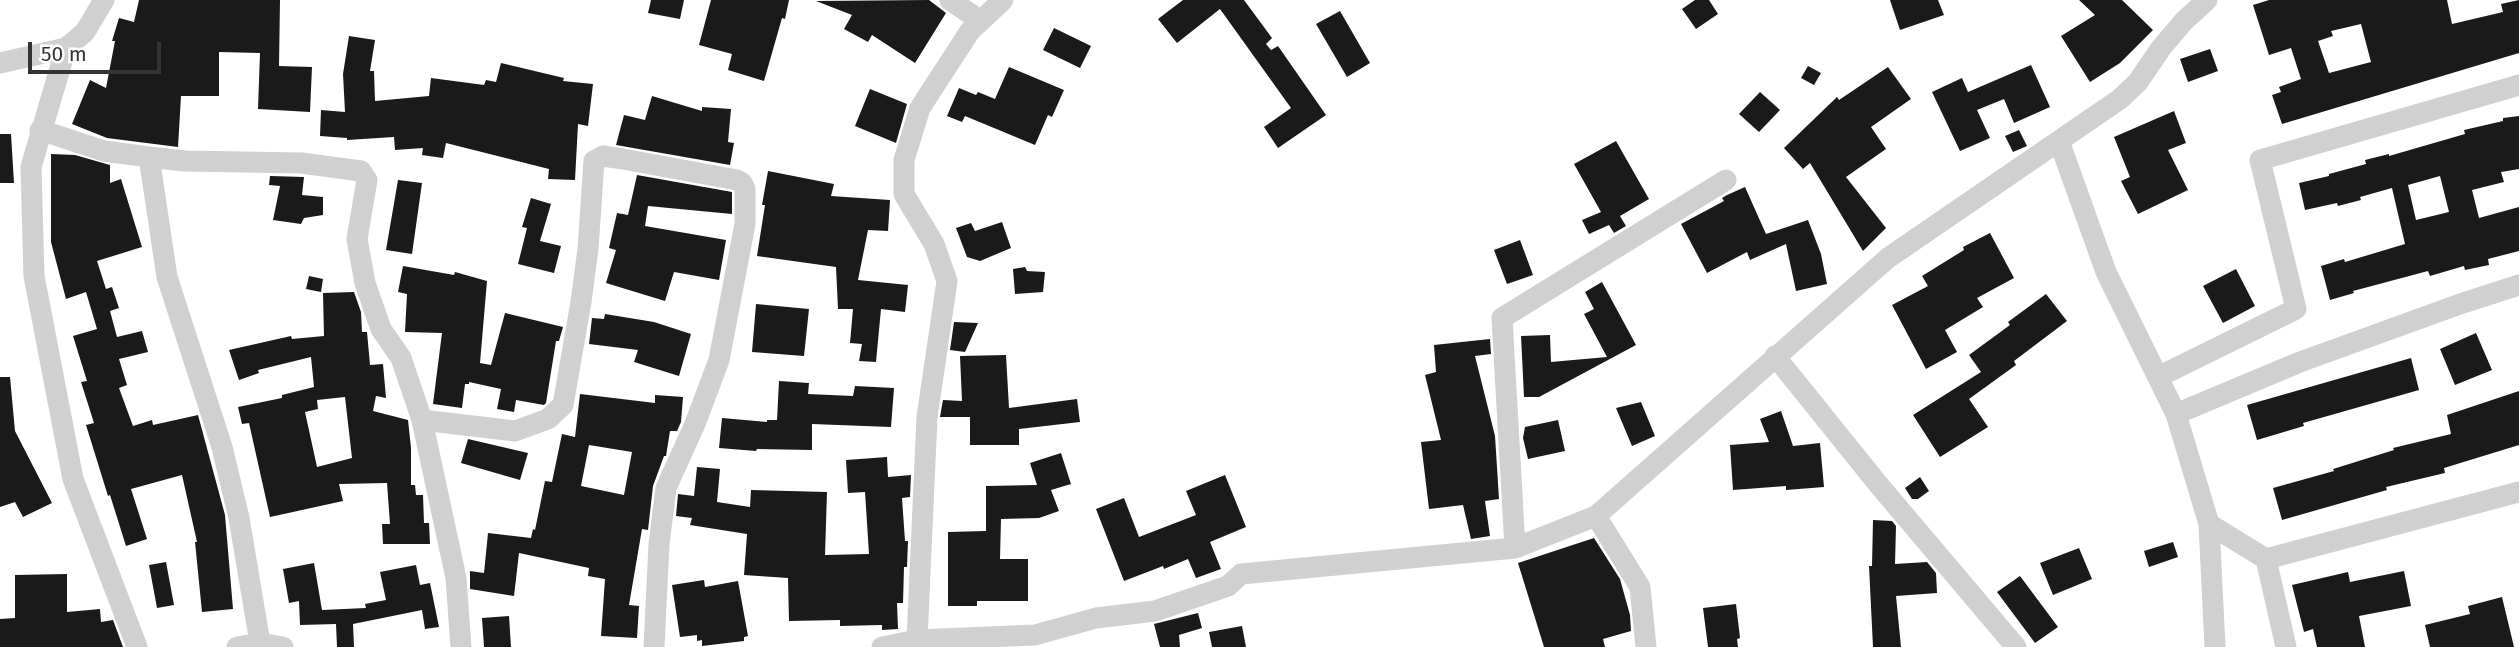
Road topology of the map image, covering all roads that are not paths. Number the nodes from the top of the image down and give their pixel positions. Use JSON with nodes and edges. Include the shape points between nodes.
{"nodes":[{"id":1,"x":104,"y":0,"type":"edge"},
{"id":2,"x":950,"y":0,"type":"edge"},
{"id":3,"x":1003,"y":0,"type":"edge"},
{"id":4,"x":2194,"y":0,"type":"edge"},
{"id":5,"x":2207,"y":0,"type":"edge"},
{"id":6,"x":981,"y":21,"type":"junction"},
{"id":7,"x":2184,"y":22,"type":"junction"},
{"id":8,"x":66,"y":48,"type":"junction"},
{"id":9,"x":0,"y":63,"type":"edge"},
{"id":10,"x":2519,"y":85,"type":"edge"},
{"id":11,"x":40,"y":130,"type":"junction"},
{"id":12,"x":2059,"y":141,"type":"junction"},
{"id":13,"x":149,"y":157,"type":"junction"},
{"id":14,"x":1726,"y":180,"type":"dead end"},
{"id":15,"x":2519,"y":285,"type":"edge"},
{"id":16,"x":1775,"y":356,"type":"junction"},
{"id":17,"x":2158,"y":377,"type":"junction"},
{"id":18,"x":2176,"y":414,"type":"junction"},
{"id":19,"x":422,"y":420,"type":"junction"},
{"id":20,"x":2519,"y":492,"type":"edge"},
{"id":21,"x":1597,"y":516,"type":"junction"},
{"id":22,"x":2209,"y":524,"type":"junction"},
{"id":23,"x":1515,"y":548,"type":"junction"},
{"id":24,"x":2266,"y":559,"type":"junction"},
{"id":25,"x":917,"y":640,"type":"junction"},
{"id":26,"x":260,"y":643,"type":"junction"},
{"id":27,"x":137,"y":647,"type":"edge"},
{"id":28,"x":237,"y":647,"type":"edge"},
{"id":29,"x":283,"y":647,"type":"edge"},
{"id":30,"x":461,"y":647,"type":"edge"},
{"id":31,"x":654,"y":647,"type":"edge"},
{"id":32,"x":882,"y":647,"type":"edge"},
{"id":33,"x":1646,"y":647,"type":"edge"},
{"id":34,"x":2016,"y":647,"type":"edge"},
{"id":35,"x":2215,"y":647,"type":"edge"},
{"id":36,"x":2286,"y":647,"type":"edge"}],
"edges":[{"from":1,"to":8,"type":"street","via":[[85,32]]},
{"from":2,"to":6,"type":"street"},
{"from":3,"to":6,"type":"street"},
{"from":4,"to":7,"type":"street"},
{"from":5,"to":7,"type":"street"},
{"from":6,"to":25,"type":"street","via":[[920,108],[904,160],[904,194],[934,244],[947,281],[927,417]]},
{"from":7,"to":12,"type":"street","via":[[2138,82]]},
{"from":8,"to":9,"type":"street"},
{"from":8,"to":11,"type":"street"},
{"from":10,"to":17,"type":"street","via":[[2260,160],[2297,309]]},
{"from":11,"to":13,"type":"street","via":[[104,150]]},
{"from":11,"to":27,"type":"street","via":[[31,167],[34,276],[73,479]]},
{"from":12,"to":16,"type":"street","via":[[1888,258]]},
{"from":12,"to":17,"type":"street","via":[[2106,271]]},
{"from":13,"to":19,"type":"street","via":[[301,163],[361,171],[367,180],[357,239],[365,283],[381,329],[401,358]]},
{"from":13,"to":26,"type":"street","via":[[167,277],[222,447]]},
{"from":14,"to":23,"type":"street","via":[[1502,318]]},
{"from":15,"to":18,"type":"street","via":[[2300,362]]},
{"from":16,"to":21,"type":"street"},
{"from":16,"to":34,"type":"street"},
{"from":17,"to":18,"type":"street"},
{"from":18,"to":22,"type":"street"},
{"from":19,"to":30,"type":"street","via":[[456,578]]},
{"from":19,"to":31,"type":"street","via":[[515,431],[548,419],[563,405],[588,249],[594,161],[603,156],[742,183],[745,224],[719,360],[666,488]]},
{"from":20,"to":24,"type":"street"},
{"from":21,"to":23,"type":"street"},
{"from":21,"to":33,"type":"street","via":[[1640,587]]},
{"from":22,"to":24,"type":"street"},
{"from":22,"to":35,"type":"street"},
{"from":23,"to":25,"type":"street","via":[[1241,573],[1228,586],[1155,611],[1096,618],[1035,635]]},
{"from":24,"to":36,"type":"street"},
{"from":25,"to":32,"type":"street"},
{"from":26,"to":28,"type":"street"},
{"from":26,"to":29,"type":"street"}]}
